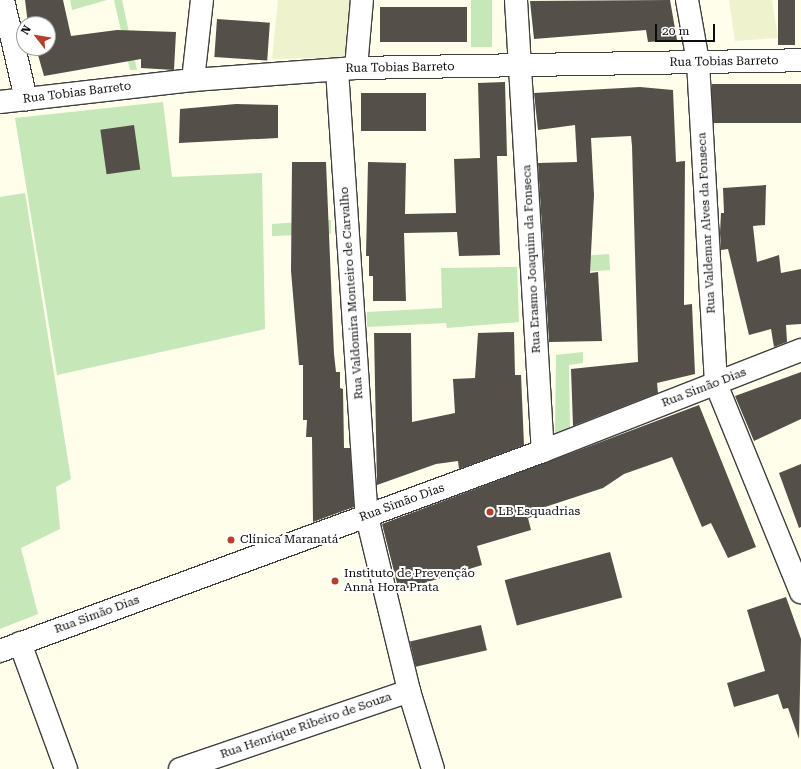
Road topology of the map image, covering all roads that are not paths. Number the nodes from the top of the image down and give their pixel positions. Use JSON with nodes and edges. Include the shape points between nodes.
{"nodes":[{"id":1,"x":3,"y":0,"type":"edge"},
{"id":2,"x":202,"y":0,"type":"edge"},
{"id":3,"x":362,"y":0,"type":"edge"},
{"id":4,"x":516,"y":0,"type":"edge"},
{"id":5,"x":687,"y":0,"type":"edge"},
{"id":6,"x":801,"y":60,"type":"edge"},
{"id":7,"x":698,"y":62,"type":"junction"},
{"id":8,"x":522,"y":67,"type":"junction"},
{"id":9,"x":346,"y":69,"type":"junction"},
{"id":10,"x":193,"y":80,"type":"junction"},
{"id":11,"x":26,"y":99,"type":"junction"},
{"id":12,"x":0,"y":102,"type":"edge"},
{"id":13,"x":801,"y":350,"type":"edge"},
{"id":14,"x":716,"y":384,"type":"junction"},
{"id":15,"x":543,"y":451,"type":"junction"},
{"id":16,"x":367,"y":516,"type":"junction"},
{"id":17,"x":801,"y":592,"type":"edge"},
{"id":18,"x":20,"y":643,"type":"junction"},
{"id":19,"x":0,"y":651,"type":"edge"},
{"id":20,"x":409,"y":691,"type":"junction"},
{"id":21,"x":220,"y":763,"type":"edge"},
{"id":22,"x":66,"y":769,"type":"edge"},
{"id":23,"x":180,"y":769,"type":"edge"},
{"id":24,"x":433,"y":769,"type":"edge"}],
"edges":[{"from":1,"to":11,"type":"street"},
{"from":2,"to":10,"type":"street"},
{"from":3,"to":9,"type":"street","name":"Rua Valdomira Monteiro de Carvalho"},
{"from":4,"to":8,"type":"street","name":"Rua Erasmo Joaquim da Fonseca"},
{"from":5,"to":7,"type":"street","name":"Rua Valdemar Alves da Fonseca"},
{"from":6,"to":7,"type":"street","name":"Rua Tobias Barreto"},
{"from":7,"to":8,"type":"street","name":"Rua Tobias Barreto"},
{"from":7,"to":14,"type":"street","name":"Rua Valdemar Alves da Fonseca"},
{"from":8,"to":9,"type":"street","name":"Rua Tobias Barreto"},
{"from":8,"to":15,"type":"street","name":"Rua Erasmo Joaquim da Fonseca"},
{"from":9,"to":10,"type":"street","name":"Rua Tobias Barreto"},
{"from":9,"to":16,"type":"street","name":"Rua Valdomira Monteiro de Carvalho"},
{"from":10,"to":11,"type":"street","name":"Rua Tobias Barreto"},
{"from":11,"to":12,"type":"street","name":"Rua Tobias Barreto"},
{"from":13,"to":14,"type":"street","name":"Rua Simão Dias"},
{"from":14,"to":15,"type":"street","name":"Rua Simão Dias"},
{"from":14,"to":17,"type":"street","name":"Rua Valdemar Alves da Fonseca"},
{"from":15,"to":16,"type":"street","name":"Rua Simão Dias"},
{"from":16,"to":18,"type":"street","name":"Rua Simão Dias"},
{"from":16,"to":20,"type":"street","name":"Rua Valdomira Monteiro de Carvalho"},
{"from":18,"to":19,"type":"street","name":"Rua Simão Dias"},
{"from":18,"to":22,"type":"street"},
{"from":20,"to":21,"type":"street","name":"Rua Henrique Ribeiro de Souza"},
{"from":20,"to":24,"type":"street","name":"Rua Valdomira Monteiro de Carvalho"},
{"from":21,"to":23,"type":"street","name":"Rua Henrique Ribeiro de Souza"}]}
